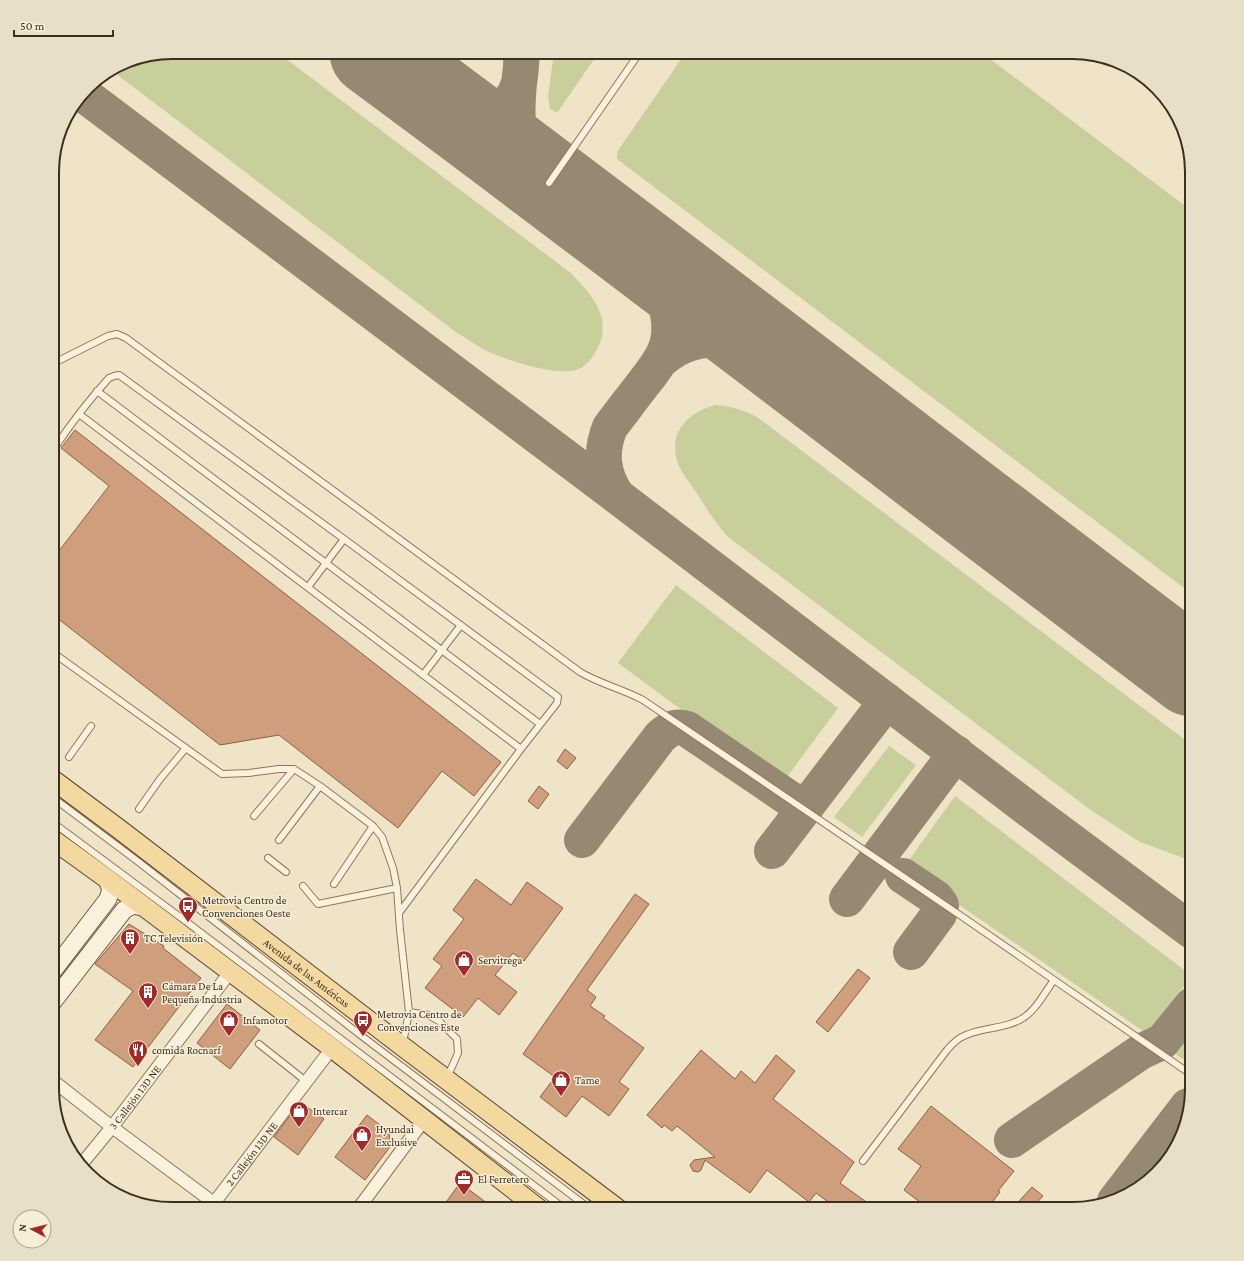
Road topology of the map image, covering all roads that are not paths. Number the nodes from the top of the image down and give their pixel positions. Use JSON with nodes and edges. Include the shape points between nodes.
{"nodes":[{"id":1,"x":635,"y":59,"type":"edge"},
{"id":2,"x":549,"y":183,"type":"dead end"},
{"id":3,"x":59,"y":360,"type":"edge"},
{"id":4,"x":97,"y":391,"type":"junction"},
{"id":5,"x":79,"y":414,"type":"junction"},
{"id":6,"x":59,"y":442,"type":"edge"},
{"id":7,"x":344,"y":539,"type":"junction"},
{"id":8,"x":326,"y":563,"type":"junction"},
{"id":9,"x":308,"y":587,"type":"junction"},
{"id":10,"x":461,"y":625,"type":"junction"},
{"id":11,"x":442,"y":650,"type":"junction"},
{"id":12,"x":59,"y":657,"type":"edge"},
{"id":13,"x":423,"y":675,"type":"junction"},
{"id":14,"x":540,"y":724,"type":"junction"},
{"id":15,"x":91,"y":726,"type":"dead end"},
{"id":16,"x":186,"y":748,"type":"junction"},
{"id":17,"x":521,"y":749,"type":"junction"},
{"id":18,"x":69,"y":757,"type":"dead end"},
{"id":19,"x":294,"y":769,"type":"junction"},
{"id":20,"x":59,"y":785,"type":"edge"},
{"id":21,"x":320,"y":786,"type":"junction"},
{"id":22,"x":59,"y":802,"type":"edge"},
{"id":23,"x":139,"y":809,"type":"dead end"},
{"id":24,"x":254,"y":816,"type":"dead end"},
{"id":25,"x":373,"y":826,"type":"junction"},
{"id":26,"x":59,"y":827,"type":"edge"},
{"id":27,"x":279,"y":840,"type":"dead end"},
{"id":28,"x":59,"y":844,"type":"edge"},
{"id":29,"x":268,"y":858,"type":"dead end"},
{"id":30,"x":286,"y":872,"type":"dead end"},
{"id":31,"x":106,"y":878,"type":"junction"},
{"id":32,"x":334,"y":884,"type":"dead end"},
{"id":33,"x":303,"y":886,"type":"dead end"},
{"id":34,"x":397,"y":888,"type":"junction"},
{"id":35,"x":147,"y":908,"type":"junction"},
{"id":36,"x":399,"y":914,"type":"junction"},
{"id":37,"x":59,"y":963,"type":"edge"},
{"id":38,"x":231,"y":971,"type":"junction"},
{"id":39,"x":1054,"y":980,"type":"junction"},
{"id":40,"x":59,"y":994,"type":"edge"},
{"id":41,"x":410,"y":1012,"type":"junction"},
{"id":42,"x":259,"y":1044,"type":"dead end"},
{"id":43,"x":402,"y":1046,"type":"junction"},
{"id":44,"x":332,"y":1048,"type":"junction"},
{"id":45,"x":1185,"y":1070,"type":"edge"},
{"id":46,"x":446,"y":1080,"type":"junction"},
{"id":47,"x":307,"y":1082,"type":"junction"},
{"id":48,"x":59,"y":1085,"type":"edge"},
{"id":49,"x":424,"y":1120,"type":"junction"},
{"id":50,"x":112,"y":1127,"type":"junction"},
{"id":51,"x":84,"y":1161,"type":"edge"},
{"id":52,"x":863,"y":1161,"type":"dead end"},
{"id":53,"x":213,"y":1202,"type":"edge"},
{"id":54,"x":221,"y":1202,"type":"edge"},
{"id":55,"x":363,"y":1202,"type":"edge"},
{"id":56,"x":524,"y":1202,"type":"edge"},
{"id":57,"x":556,"y":1202,"type":"edge"},
{"id":58,"x":581,"y":1202,"type":"edge"},
{"id":59,"x":609,"y":1202,"type":"edge"}],
"edges":[{"from":1,"to":2,"type":"lane"},
{"from":3,"to":39,"type":"lane","via":[[108,336],[122,335],[580,672],[592,680],[643,700]]},
{"from":4,"to":5,"type":"lane"},
{"from":4,"to":7,"type":"lane","via":[[111,376],[120,375]]},
{"from":4,"to":8,"type":"lane"},
{"from":5,"to":6,"type":"lane"},
{"from":5,"to":9,"type":"lane"},
{"from":7,"to":8,"type":"lane"},
{"from":7,"to":10,"type":"lane"},
{"from":8,"to":9,"type":"lane"},
{"from":8,"to":11,"type":"lane"},
{"from":9,"to":13,"type":"lane"},
{"from":10,"to":11,"type":"lane"},
{"from":10,"to":14,"type":"lane","via":[[558,697],[556,705]]},
{"from":11,"to":13,"type":"lane"},
{"from":11,"to":14,"type":"lane"},
{"from":12,"to":16,"type":"lane"},
{"from":13,"to":17,"type":"lane"},
{"from":14,"to":17,"type":"lane"},
{"from":15,"to":18,"type":"lane"},
{"from":16,"to":19,"type":"lane","via":[[222,774]]},
{"from":16,"to":23,"type":"lane"},
{"from":17,"to":36,"type":"lane"},
{"from":19,"to":21,"type":"lane"},
{"from":19,"to":24,"type":"lane"},
{"from":20,"to":43,"type":"main road","name":"Avenida de las Américas"},
{"from":21,"to":25,"type":"lane"},
{"from":21,"to":27,"type":"lane"},
{"from":22,"to":58,"type":"lane","name":"Avenida de las Américas"},
{"from":25,"to":32,"type":"lane"},
{"from":25,"to":34,"type":"lane","via":[[386,847]]},
{"from":26,"to":57,"type":"lane"},
{"from":28,"to":31,"type":"main road"},
{"from":29,"to":30,"type":"lane"},
{"from":31,"to":35,"type":"main road"},
{"from":31,"to":37,"type":"street","via":[[111,888],[108,899]]},
{"from":33,"to":34,"type":"lane","via":[[318,904]]},
{"from":34,"to":36,"type":"lane"},
{"from":35,"to":38,"type":"main road"},
{"from":35,"to":40,"type":"street","via":[[133,905],[124,910]]},
{"from":36,"to":41,"type":"lane"},
{"from":38,"to":44,"type":"main road"},
{"from":38,"to":50,"type":"street","name":"3 Callejón 13D NE"},
{"from":39,"to":45,"type":"lane"},
{"from":39,"to":52,"type":"lane","via":[[1024,1018],[966,1035],[946,1050]]},
{"from":41,"to":43,"type":"lane"},
{"from":41,"to":46,"type":"lane","via":[[428,1015],[449,1029],[457,1039],[458,1053]]},
{"from":42,"to":47,"type":"lane"},
{"from":43,"to":46,"type":"main road","name":"Avenida de las Américas"},
{"from":44,"to":47,"type":"street","name":"2 Callejón 13D NE"},
{"from":44,"to":49,"type":"main road"},
{"from":46,"to":59,"type":"main road","name":"Avenida de las Américas"},
{"from":47,"to":54,"type":"street","name":"2 Callejón 13D NE"},
{"from":48,"to":50,"type":"street"},
{"from":49,"to":55,"type":"street"},
{"from":49,"to":56,"type":"main road"},
{"from":50,"to":51,"type":"street","name":"3 Callejón 13D NE"},
{"from":50,"to":53,"type":"street"}]}
